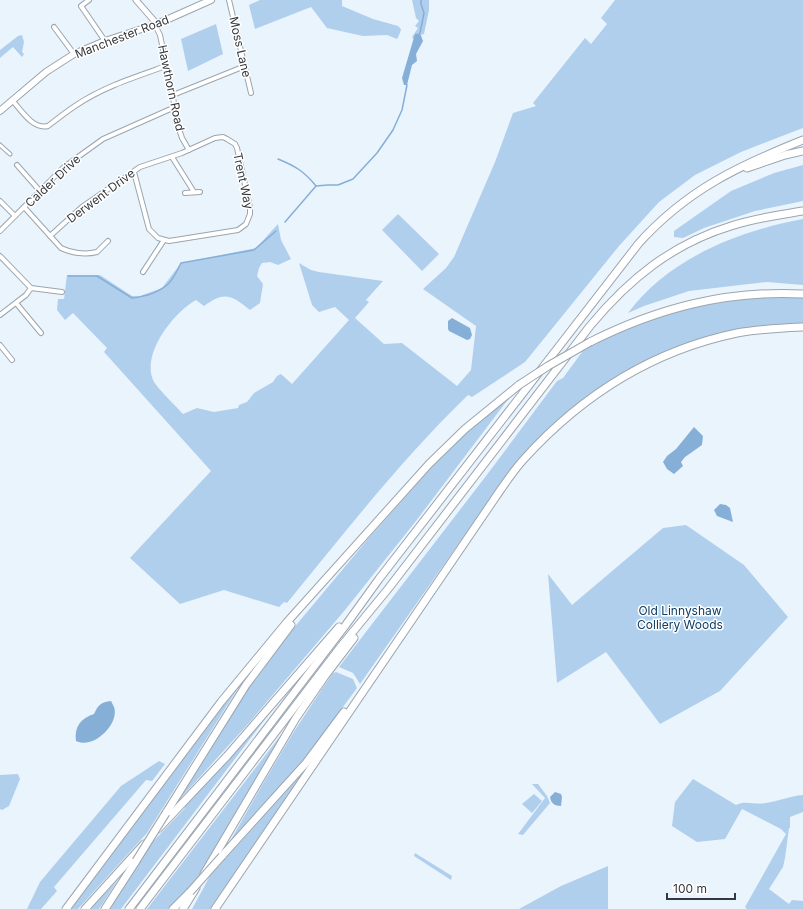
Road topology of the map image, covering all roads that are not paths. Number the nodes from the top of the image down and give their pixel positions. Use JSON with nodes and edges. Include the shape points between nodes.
{"nodes":[{"id":1,"x":89,"y":0,"type":"edge"},
{"id":2,"x":136,"y":0,"type":"edge"},
{"id":3,"x":211,"y":0,"type":"edge"},
{"id":4,"x":229,"y":0,"type":"edge"},
{"id":5,"x":156,"y":24,"type":"junction"},
{"id":6,"x":54,"y":27,"type":"dead end"},
{"id":7,"x":105,"y":41,"type":"junction"},
{"id":8,"x":74,"y":54,"type":"junction"},
{"id":9,"x":166,"y":66,"type":"junction"},
{"id":10,"x":245,"y":66,"type":"junction"},
{"id":11,"x":251,"y":93,"type":"dead end"},
{"id":12,"x":173,"y":95,"type":"junction"},
{"id":13,"x":12,"y":100,"type":"junction"},
{"id":14,"x":175,"y":107,"type":"junction"},
{"id":15,"x":0,"y":111,"type":"edge"},
{"id":16,"x":803,"y":140,"type":"edge"},
{"id":17,"x":0,"y":145,"type":"edge"},
{"id":18,"x":189,"y":150,"type":"junction"},
{"id":19,"x":803,"y":151,"type":"edge"},
{"id":20,"x":10,"y":154,"type":"dead end"},
{"id":21,"x":172,"y":156,"type":"junction"},
{"id":22,"x":156,"y":161,"type":"joint"},
{"id":23,"x":17,"y":165,"type":"dead end"},
{"id":24,"x":134,"y":172,"type":"junction"},
{"id":25,"x":713,"y":181,"type":"junction"},
{"id":26,"x":40,"y":191,"type":"junction"},
{"id":27,"x":194,"y":192,"type":"junction"},
{"id":28,"x":200,"y":192,"type":"dead end"},
{"id":29,"x":185,"y":193,"type":"dead end"},
{"id":30,"x":0,"y":201,"type":"edge"},
{"id":31,"x":24,"y":207,"type":"junction"},
{"id":32,"x":803,"y":211,"type":"edge"},
{"id":33,"x":15,"y":216,"type":"junction"},
{"id":34,"x":0,"y":231,"type":"edge"},
{"id":35,"x":50,"y":236,"type":"junction"},
{"id":36,"x":164,"y":240,"type":"junction"},
{"id":37,"x":108,"y":241,"type":"dead end"},
{"id":38,"x":0,"y":256,"type":"edge"},
{"id":39,"x":143,"y":272,"type":"dead end"},
{"id":40,"x":31,"y":288,"type":"junction"},
{"id":41,"x":62,"y":293,"type":"dead end"},
{"id":42,"x":803,"y":294,"type":"edge"},
{"id":43,"x":16,"y":303,"type":"junction"},
{"id":44,"x":0,"y":315,"type":"edge"},
{"id":45,"x":803,"y":327,"type":"edge"},
{"id":46,"x":42,"y":332,"type":"dead end"},
{"id":47,"x":0,"y":345,"type":"edge"},
{"id":48,"x":12,"y":360,"type":"dead end"},
{"id":49,"x":379,"y":579,"type":"junction"},
{"id":50,"x":388,"y":589,"type":"junction"},
{"id":51,"x":317,"y":590,"type":"junction"},
{"id":52,"x":424,"y":602,"type":"junction"},
{"id":53,"x":66,"y":909,"type":"edge"},
{"id":54,"x":85,"y":909,"type":"edge"},
{"id":55,"x":105,"y":909,"type":"edge"},
{"id":56,"x":129,"y":909,"type":"edge"},
{"id":57,"x":140,"y":909,"type":"edge"},
{"id":58,"x":173,"y":909,"type":"edge"},
{"id":59,"x":183,"y":909,"type":"edge"},
{"id":60,"x":215,"y":909,"type":"edge"}],
"edges":[{"from":1,"to":7,"type":"street","via":[[81,6]]},
{"from":2,"to":5,"type":"street"},
{"from":3,"to":5,"type":"main road","name":"Manchester Road"},
{"from":4,"to":10,"type":"street","name":"Moss Lane"},
{"from":5,"to":7,"type":"main road","name":"Manchester Road"},
{"from":5,"to":9,"type":"street","name":"Hawthorn Road"},
{"from":6,"to":8,"type":"street"},
{"from":7,"to":8,"type":"main road","name":"Manchester Road"},
{"from":8,"to":13,"type":"main road","name":"Manchester Road","via":[[49,70]]},
{"from":9,"to":12,"type":"street","name":"Hawthorn Road"},
{"from":9,"to":13,"type":"street","via":[[99,92],[45,127],[33,123]]},
{"from":10,"to":11,"type":"street","name":"Moss Lane"},
{"from":10,"to":12,"type":"street"},
{"from":12,"to":14,"type":"street","name":"Hawthorn Road"},
{"from":13,"to":15,"type":"main road","name":"Manchester Road"},
{"from":14,"to":18,"type":"street","name":"Hawthorn Road","via":[[182,138]]},
{"from":14,"to":26,"type":"street","name":"Calder Drive","via":[[103,139],[64,166]]},
{"from":16,"to":25,"type":"highway","via":[[764,155]]},
{"from":17,"to":20,"type":"street"},
{"from":18,"to":21,"type":"street","name":"Trent Way"},
{"from":18,"to":36,"type":"street","name":"Trent Way","via":[[219,137],[234,144],[237,148],[250,214],[246,224],[238,230]]},
{"from":19,"to":25,"type":"highway","via":[[766,161]]},
{"from":21,"to":22,"type":"street","name":"Trent Way"},
{"from":21,"to":27,"type":"street"},
{"from":22,"to":24,"type":"street","name":"Derwent Drive","via":[[140,166]]},
{"from":23,"to":26,"type":"street"},
{"from":24,"to":35,"type":"street","name":"Derwent Drive","via":[[82,207]]},
{"from":24,"to":36,"type":"street","via":[[149,229]]},
{"from":25,"to":49,"type":"highway","via":[[677,207],[639,243]]},
{"from":26,"to":31,"type":"street","name":"Calder Drive"},
{"from":27,"to":28,"type":"street"},
{"from":27,"to":29,"type":"street"},
{"from":30,"to":33,"type":"street"},
{"from":31,"to":33,"type":"street","name":"Calder Drive"},
{"from":31,"to":35,"type":"street"},
{"from":32,"to":50,"type":"highway","via":[[752,220],[714,231],[672,251],[629,283],[590,326]]},
{"from":33,"to":34,"type":"street","name":"Calder Drive"},
{"from":35,"to":37,"type":"street","via":[[61,248],[73,252],[97,252]]},
{"from":36,"to":39,"type":"street"},
{"from":38,"to":40,"type":"street"},
{"from":40,"to":41,"type":"street"},
{"from":40,"to":43,"type":"street"},
{"from":42,"to":51,"type":"highway","bridge":true,"via":[[735,296],[691,303],[627,324],[548,366],[519,385],[464,429],[392,503]]},
{"from":43,"to":44,"type":"street"},
{"from":43,"to":46,"type":"street"},
{"from":45,"to":52,"type":"highway","via":[[738,333],[682,349],[630,372],[588,399],[551,430],[523,460]]},
{"from":47,"to":48,"type":"street"},
{"from":49,"to":54,"type":"highway","via":[[227,756]]},
{"from":49,"to":56,"type":"highway"},
{"from":50,"to":57,"type":"highway","via":[[342,644]]},
{"from":50,"to":59,"type":"highway","via":[[296,718]]},
{"from":51,"to":53,"type":"highway","via":[[221,702]]},
{"from":51,"to":55,"type":"highway","bridge":true,"via":[[246,684]]},
{"from":52,"to":58,"type":"highway","bridge":true,"via":[[306,763]]},
{"from":52,"to":60,"type":"highway"}]}
